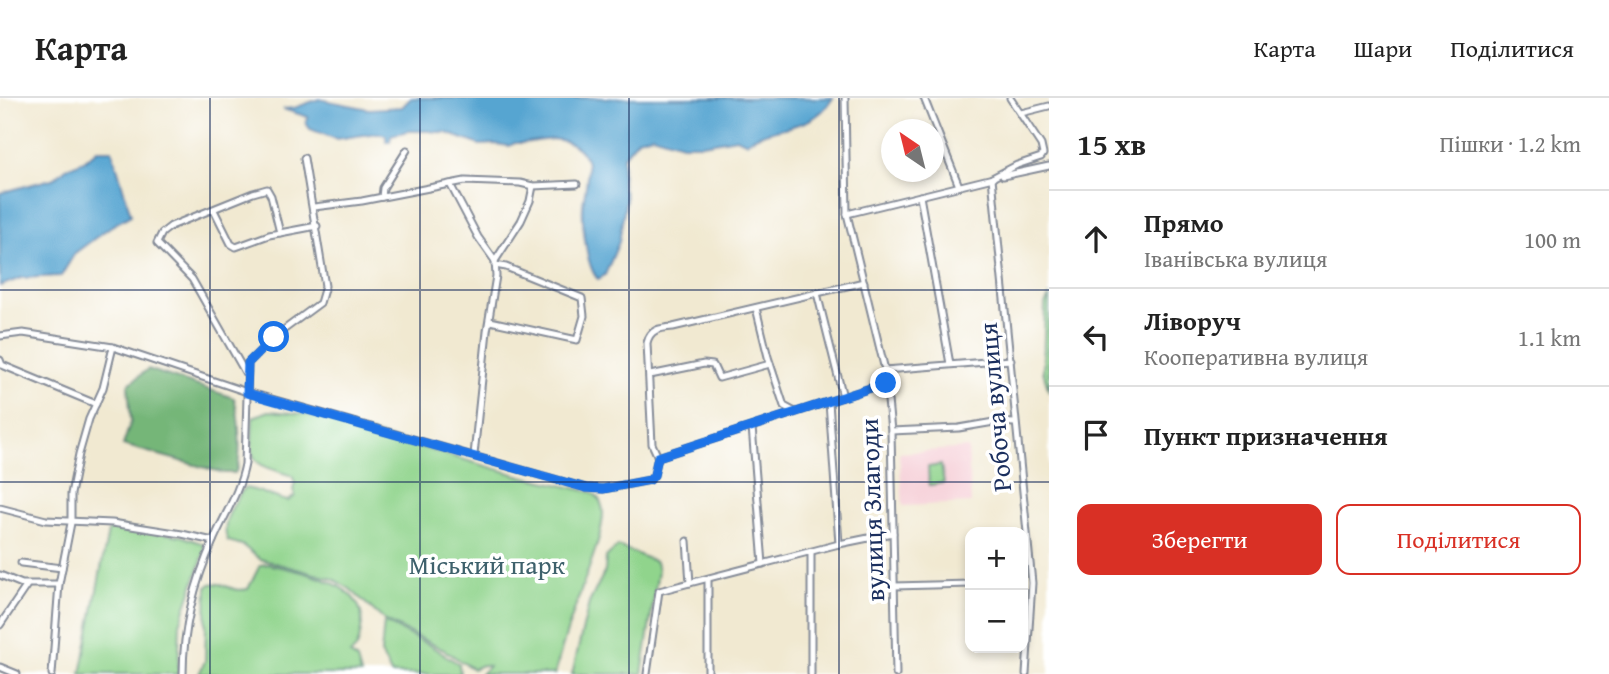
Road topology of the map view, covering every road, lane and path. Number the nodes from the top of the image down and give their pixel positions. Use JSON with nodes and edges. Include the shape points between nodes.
{"nodes":[{"id":1,"x":845,"y":98,"type":"edge"},
{"id":2,"x":924,"y":98,"type":"edge"},
{"id":3,"x":1010,"y":98,"type":"edge"},
{"id":4,"x":1049,"y":106,"type":"edge"},
{"id":5,"x":1021,"y":113,"type":"junction"},
{"id":6,"x":407,"y":150,"type":"dead end"},
{"id":7,"x":304,"y":158,"type":"dead end"},
{"id":8,"x":1049,"y":166,"type":"edge"},
{"id":9,"x":992,"y":178,"type":"junction"},
{"id":10,"x":450,"y":184,"type":"junction"},
{"id":11,"x":577,"y":184,"type":"dead end"},
{"id":12,"x":533,"y":186,"type":"junction"},
{"id":13,"x":959,"y":186,"type":"junction"},
{"id":14,"x":920,"y":196,"type":"junction"},
{"id":15,"x":382,"y":197,"type":"junction"},
{"id":16,"x":314,"y":207,"type":"junction"},
{"id":17,"x":214,"y":210,"type":"junction"},
{"id":18,"x":847,"y":214,"type":"junction"},
{"id":19,"x":317,"y":226,"type":"junction"},
{"id":20,"x":280,"y":233,"type":"junction"},
{"id":21,"x":495,"y":263,"type":"junction"},
{"id":22,"x":863,"y":282,"type":"junction"},
{"id":23,"x":817,"y":293,"type":"junction"},
{"id":24,"x":756,"y":308,"type":"junction"},
{"id":25,"x":490,"y":321,"type":"junction"},
{"id":26,"x":1,"y":337,"type":"edge"},
{"id":27,"x":113,"y":347,"type":"junction"},
{"id":28,"x":1011,"y":360,"type":"junction"},
{"id":29,"x":1,"y":362,"type":"edge"},
{"id":30,"x":770,"y":364,"type":"junction"},
{"id":31,"x":950,"y":364,"type":"junction"},
{"id":32,"x":885,"y":370,"type":"junction"},
{"id":33,"x":650,"y":375,"type":"junction"},
{"id":34,"x":247,"y":380,"type":"junction"},
{"id":35,"x":886,"y":383,"type":"junction"},
{"id":36,"x":247,"y":393,"type":"junction"},
{"id":37,"x":843,"y":397,"type":"junction"},
{"id":38,"x":828,"y":402,"type":"junction"},
{"id":39,"x":96,"y":404,"type":"junction"},
{"id":40,"x":795,"y":412,"type":"junction"},
{"id":41,"x":1015,"y":423,"type":"junction"},
{"id":42,"x":752,"y":427,"type":"junction"},
{"id":43,"x":891,"y":432,"type":"junction"},
{"id":44,"x":474,"y":455,"type":"junction"},
{"id":45,"x":658,"y":457,"type":"junction"},
{"id":46,"x":0,"y":509,"type":"edge"},
{"id":47,"x":71,"y":523,"type":"junction"},
{"id":48,"x":893,"y":533,"type":"junction"},
{"id":49,"x":213,"y":541,"type":"junction"},
{"id":50,"x":687,"y":541,"type":"dead end"},
{"id":51,"x":839,"y":544,"type":"junction"},
{"id":52,"x":811,"y":552,"type":"junction"},
{"id":53,"x":21,"y":564,"type":"dead end"},
{"id":54,"x":762,"y":564,"type":"junction"},
{"id":55,"x":62,"y":569,"type":"junction"},
{"id":56,"x":0,"y":575,"type":"edge"},
{"id":57,"x":708,"y":579,"type":"junction"},
{"id":58,"x":690,"y":583,"type":"junction"},
{"id":59,"x":1028,"y":583,"type":"edge"},
{"id":60,"x":1032,"y":583,"type":"junction"},
{"id":61,"x":59,"y":584,"type":"junction"},
{"id":62,"x":965,"y":584,"type":"edge"},
{"id":63,"x":27,"y":585,"type":"junction"},
{"id":64,"x":894,"y":586,"type":"junction"},
{"id":65,"x":0,"y":625,"type":"edge"},
{"id":66,"x":0,"y":667,"type":"edge"},
{"id":67,"x":17,"y":674,"type":"edge"},
{"id":68,"x":52,"y":674,"type":"edge"},
{"id":69,"x":183,"y":674,"type":"edge"},
{"id":70,"x":647,"y":674,"type":"edge"},
{"id":71,"x":708,"y":674,"type":"edge"},
{"id":72,"x":811,"y":674,"type":"edge"},
{"id":73,"x":896,"y":674,"type":"edge"},
{"id":74,"x":1026,"y":674,"type":"edge"}],
"edges":[{"from":1,"to":18,"type":"street","name":"вулиця Злагоди"},
{"from":2,"to":13,"type":"street"},
{"from":3,"to":5,"type":"street"},
{"from":4,"to":5,"type":"street"},
{"from":5,"to":9,"type":"street","via":[[1044,154]]},
{"from":6,"to":15,"type":"street"},
{"from":7,"to":16,"type":"street"},
{"from":8,"to":9,"type":"street"},
{"from":9,"to":13,"type":"street"},
{"from":9,"to":28,"type":"street","name":"Робоча вулиця"},
{"from":10,"to":12,"type":"street"},
{"from":10,"to":15,"type":"street"},
{"from":10,"to":21,"type":"street"},
{"from":11,"to":12,"type":"street"},
{"from":12,"to":21,"type":"street","via":[[530,201]]},
{"from":13,"to":14,"type":"street"},
{"from":14,"to":18,"type":"street"},
{"from":14,"to":31,"type":"street"},
{"from":15,"to":16,"type":"street"},
{"from":16,"to":19,"type":"street"},
{"from":17,"to":20,"type":"street","via":[[236,247]]},
{"from":17,"to":20,"type":"street","via":[[267,190]]},
{"from":17,"to":34,"type":"street","via":[[171,226],[157,243],[192,279],[246,370]]},
{"from":18,"to":22,"type":"street","name":"вулиця Злагоди"},
{"from":19,"to":20,"type":"street"},
{"from":19,"to":34,"type":"street","via":[[326,286],[320,303],[248,363]]},
{"from":21,"to":25,"type":"street"},
{"from":21,"to":25,"type":"street","via":[[582,298],[584,316],[577,340]]},
{"from":22,"to":23,"type":"street"},
{"from":22,"to":32,"type":"street","name":"вулиця Злагоди"},
{"from":23,"to":24,"type":"street"},
{"from":23,"to":37,"type":"street"},
{"from":24,"to":30,"type":"street"},
{"from":24,"to":33,"type":"street","via":[[651,333],[647,343]]},
{"from":25,"to":44,"type":"street"},
{"from":26,"to":27,"type":"street","via":[[23,334]]},
{"from":27,"to":36,"type":"street"},
{"from":27,"to":39,"type":"street"},
{"from":28,"to":31,"type":"street"},
{"from":28,"to":41,"type":"street","name":"Робоча вулиця"},
{"from":29,"to":39,"type":"street"},
{"from":30,"to":33,"type":"street","via":[[719,378],[713,365],[704,364]]},
{"from":30,"to":40,"type":"street","via":[[784,406]]},
{"from":31,"to":32,"type":"street"},
{"from":32,"to":35,"type":"street","name":"вулиця Злагоди"},
{"from":33,"to":45,"type":"street","via":[[652,444]]},
{"from":34,"to":36,"type":"street"},
{"from":35,"to":37,"type":"street"},
{"from":35,"to":43,"type":"street","name":"вулиця Злагоди"},
{"from":36,"to":44,"type":"street"},
{"from":36,"to":49,"type":"street","via":[[242,481]]},
{"from":37,"to":38,"type":"street"},
{"from":38,"to":40,"type":"street"},
{"from":38,"to":51,"type":"street"},
{"from":39,"to":47,"type":"street","via":[[79,454]]},
{"from":40,"to":42,"type":"street"},
{"from":41,"to":43,"type":"street"},
{"from":41,"to":60,"type":"street","name":"Робоча вулиця"},
{"from":42,"to":45,"type":"street"},
{"from":42,"to":54,"type":"street"},
{"from":43,"to":48,"type":"street","name":"вулиця Злагоди"},
{"from":44,"to":45,"type":"street","via":[[603,489],[650,480]]},
{"from":46,"to":47,"type":"street"},
{"from":47,"to":49,"type":"street","via":[[112,523]]},
{"from":47,"to":55,"type":"street"},
{"from":48,"to":51,"type":"street"},
{"from":48,"to":64,"type":"street","name":"вулиця Злагоди"},
{"from":49,"to":69,"type":"street","via":[[188,620]]},
{"from":50,"to":58,"type":"street"},
{"from":51,"to":52,"type":"street"},
{"from":52,"to":54,"type":"street"},
{"from":52,"to":72,"type":"street"},
{"from":53,"to":55,"type":"street"},
{"from":54,"to":57,"type":"street"},
{"from":55,"to":61,"type":"street"},
{"from":56,"to":63,"type":"street"},
{"from":57,"to":58,"type":"street"},
{"from":57,"to":71,"type":"street"},
{"from":58,"to":70,"type":"street","via":[[659,591]]},
{"from":59,"to":60,"type":"street"},
{"from":60,"to":74,"type":"street","name":"Робоча вулиця"},
{"from":61,"to":63,"type":"street"},
{"from":61,"to":68,"type":"street"},
{"from":62,"to":64,"type":"street"},
{"from":63,"to":65,"type":"street"},
{"from":64,"to":73,"type":"street","name":"вулиця Злагоди"},
{"from":66,"to":67,"type":"street"}]}
